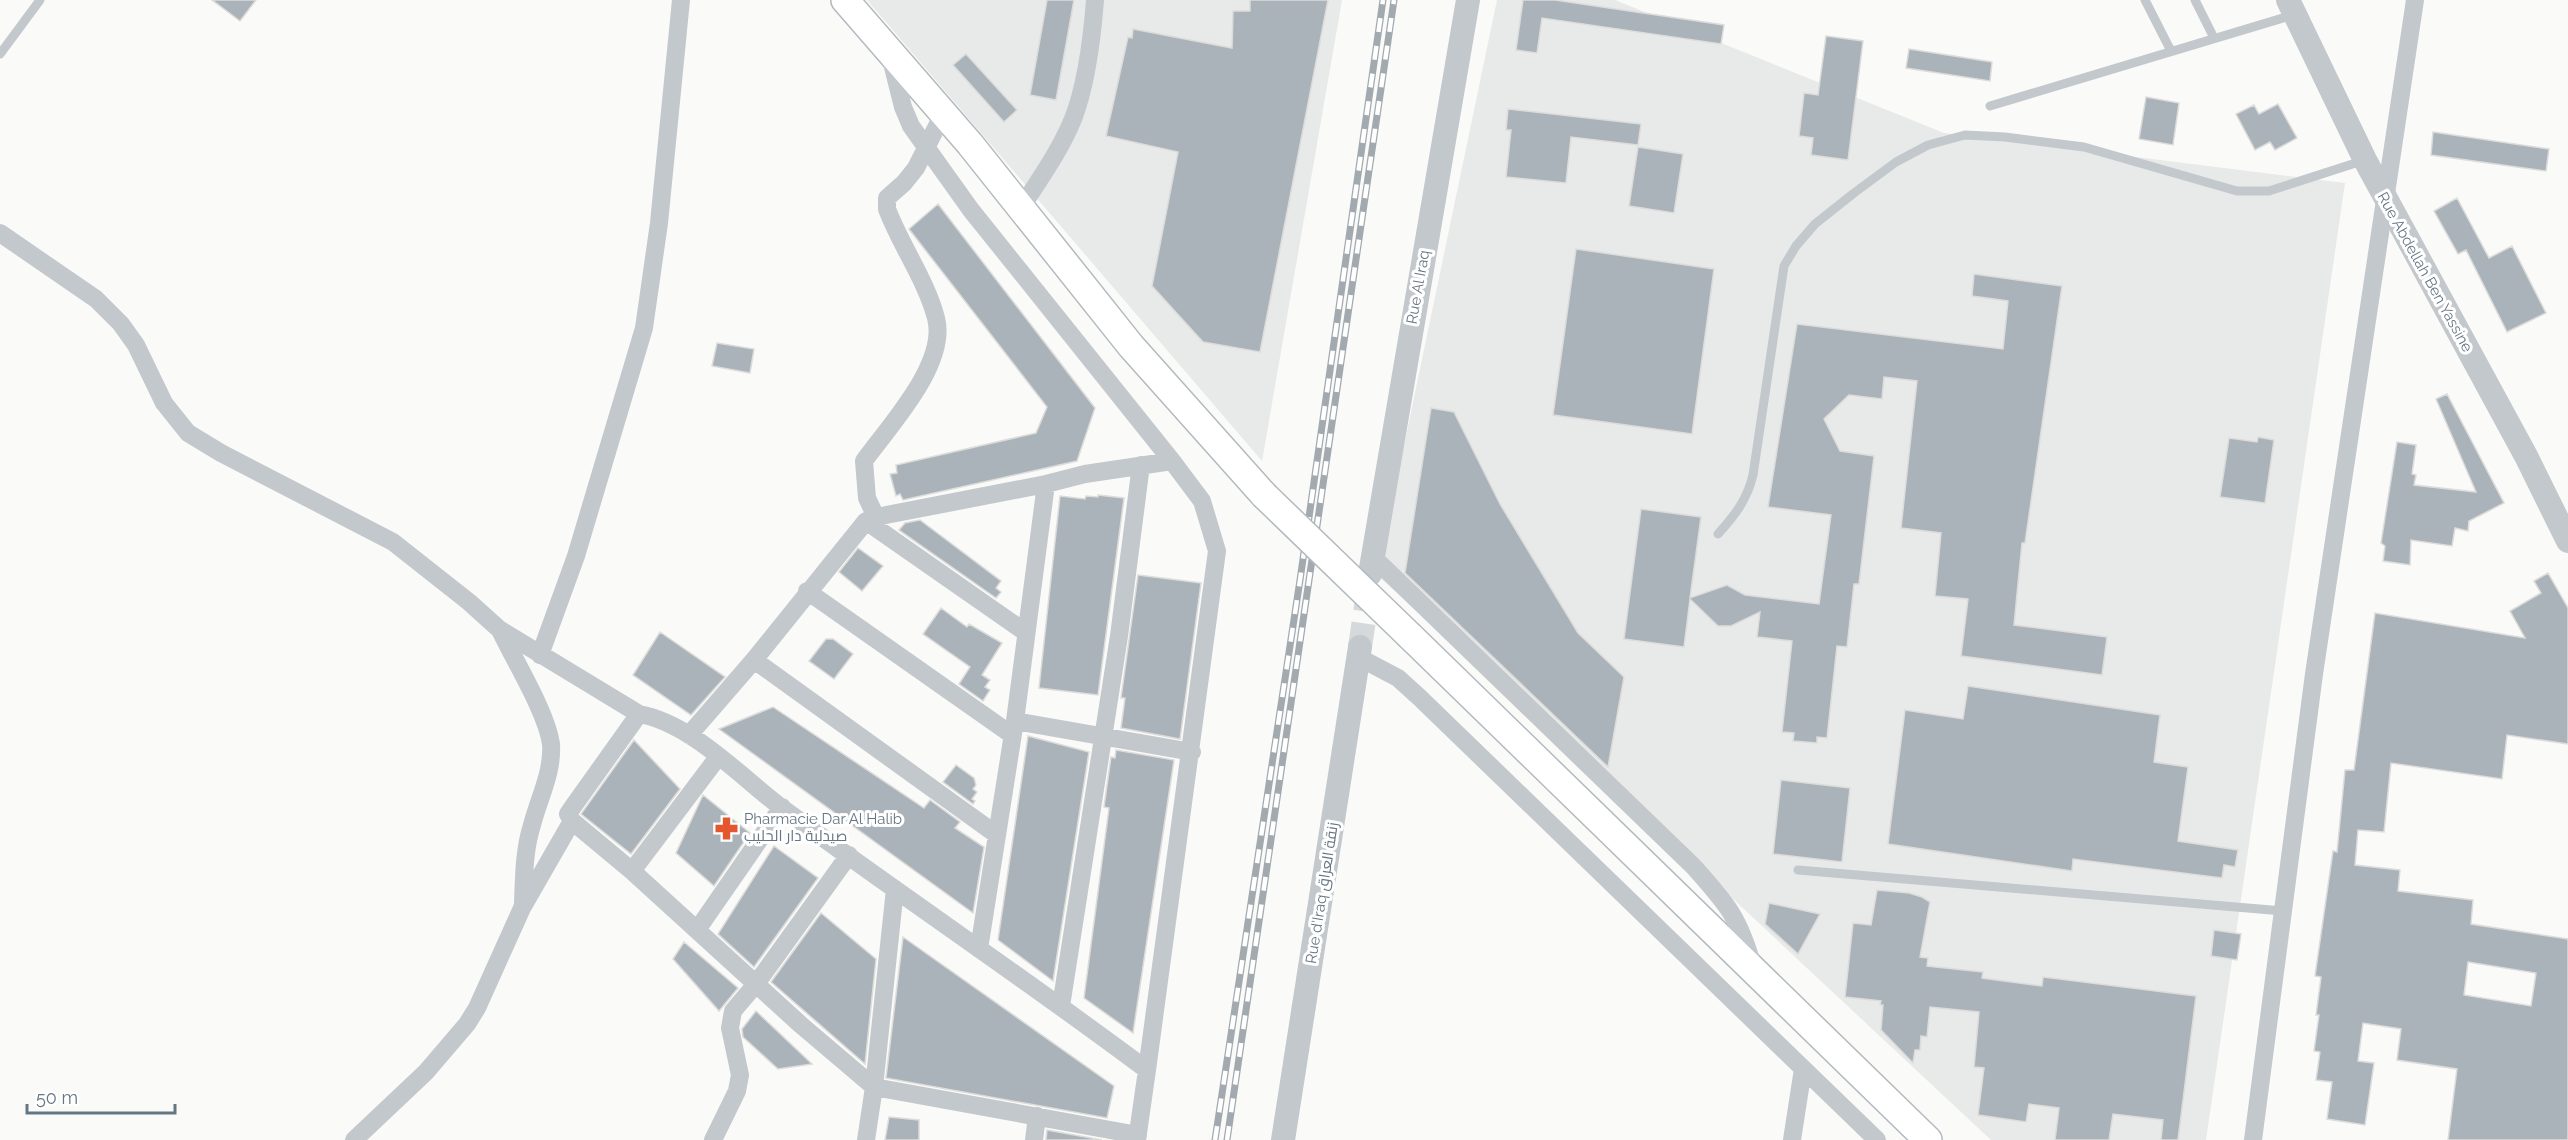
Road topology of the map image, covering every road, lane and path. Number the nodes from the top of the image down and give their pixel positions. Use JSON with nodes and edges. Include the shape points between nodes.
{"nodes":[{"id":1,"x":40,"y":0,"type":"edge"},
{"id":2,"x":681,"y":0,"type":"edge"},
{"id":3,"x":845,"y":0,"type":"edge"},
{"id":4,"x":1095,"y":0,"type":"edge"},
{"id":5,"x":1468,"y":0,"type":"edge"},
{"id":6,"x":2145,"y":0,"type":"edge"},
{"id":7,"x":2195,"y":0,"type":"edge"},
{"id":8,"x":2415,"y":0,"type":"edge"},
{"id":9,"x":2292,"y":7,"type":"edge"},
{"id":10,"x":2214,"y":38,"type":"junction"},
{"id":11,"x":889,"y":51,"type":"junction"},
{"id":12,"x":2171,"y":51,"type":"junction"},
{"id":13,"x":0,"y":54,"type":"edge"},
{"id":14,"x":1990,"y":106,"type":"dead end"},
{"id":15,"x":943,"y":114,"type":"junction"},
{"id":16,"x":927,"y":148,"type":"junction"},
{"id":17,"x":2365,"y":160,"type":"junction"},
{"id":18,"x":2386,"y":202,"type":"junction"},
{"id":19,"x":1021,"y":208,"type":"junction"},
{"id":20,"x":0,"y":233,"type":"edge"},
{"id":21,"x":1172,"y":461,"type":"junction"},
{"id":22,"x":1141,"y":465,"type":"junction"},
{"id":23,"x":1046,"y":484,"type":"junction"},
{"id":24,"x":871,"y":519,"type":"junction"},
{"id":25,"x":1718,"y":534,"type":"dead end"},
{"id":26,"x":2568,"y":541,"type":"edge"},
{"id":27,"x":1372,"y":565,"type":"joint"},
{"id":28,"x":807,"y":591,"type":"junction"},
{"id":29,"x":500,"y":629,"type":"junction"},
{"id":30,"x":1025,"y":632,"type":"junction"},
{"id":31,"x":1360,"y":652,"type":"joint"},
{"id":32,"x":540,"y":655,"type":"junction"},
{"id":33,"x":754,"y":660,"type":"junction"},
{"id":34,"x":639,"y":714,"type":"junction"},
{"id":35,"x":1013,"y":728,"type":"junction"},
{"id":36,"x":689,"y":735,"type":"junction"},
{"id":37,"x":1103,"y":737,"type":"junction"},
{"id":38,"x":1192,"y":752,"type":"junction"},
{"id":39,"x":717,"y":757,"type":"junction"},
{"id":40,"x":782,"y":807,"type":"junction"},
{"id":41,"x":572,"y":821,"type":"junction"},
{"id":42,"x":997,"y":835,"type":"junction"},
{"id":43,"x":849,"y":855,"type":"junction"},
{"id":44,"x":1798,"y":870,"type":"dead end"},
{"id":45,"x":632,"y":871,"type":"junction"},
{"id":46,"x":896,"y":889,"type":"junction"},
{"id":47,"x":522,"y":908,"type":"junction"},
{"id":48,"x":2283,"y":911,"type":"junction"},
{"id":49,"x":697,"y":930,"type":"junction"},
{"id":50,"x":979,"y":950,"type":"junction"},
{"id":51,"x":1754,"y":968,"type":"junction"},
{"id":52,"x":756,"y":984,"type":"junction"},
{"id":53,"x":1061,"y":1005,"type":"junction"},
{"id":54,"x":1803,"y":1069,"type":"junction"},
{"id":55,"x":1148,"y":1070,"type":"junction"},
{"id":56,"x":874,"y":1087,"type":"junction"},
{"id":57,"x":1037,"y":1116,"type":"junction"},
{"id":58,"x":1138,"y":1137,"type":"edge"},
{"id":59,"x":354,"y":1140,"type":"edge"},
{"id":60,"x":712,"y":1140,"type":"edge"},
{"id":61,"x":866,"y":1140,"type":"edge"},
{"id":62,"x":1034,"y":1140,"type":"edge"},
{"id":63,"x":1283,"y":1140,"type":"edge"},
{"id":64,"x":1792,"y":1140,"type":"edge"},
{"id":65,"x":1877,"y":1140,"type":"edge"},
{"id":66,"x":1928,"y":1140,"type":"edge"},
{"id":67,"x":2253,"y":1140,"type":"edge"}],
"edges":[{"from":1,"to":13,"type":"lane"},
{"from":2,"to":32,"type":"street","via":[[659,223],[644,328],[576,556]]},
{"from":3,"to":11,"type":"main road"},
{"from":4,"to":19,"type":"street","via":[[1087,62],[1073,119]]},
{"from":5,"to":27,"type":"street","name":"Rue Al Iraq"},
{"from":6,"to":12,"type":"lane"},
{"from":7,"to":10,"type":"lane"},
{"from":8,"to":18,"type":"street"},
{"from":9,"to":10,"type":"lane"},
{"from":9,"to":17,"type":"street","name":"Rue Abdellah Ben Yassine"},
{"from":10,"to":12,"type":"lane"},
{"from":11,"to":15,"type":"main road"},
{"from":11,"to":16,"type":"street","via":[[903,106]]},
{"from":12,"to":14,"type":"lane"},
{"from":15,"to":16,"type":"street"},
{"from":15,"to":19,"type":"main road"},
{"from":16,"to":21,"type":"street","via":[[971,210]]},
{"from":16,"to":24,"type":"street","via":[[904,183],[887,198],[886,210],[936,317],[938,334],[924,377],[864,461]]},
{"from":17,"to":18,"type":"street","name":"Rue Abdellah Ben Yassine"},
{"from":17,"to":25,"type":"lane","via":[[2269,191],[2237,191],[2084,147],[2005,137],[1965,135],[1928,145],[1896,162],[1815,224],[1784,266],[1753,475],[1748,495]]},
{"from":18,"to":26,"type":"street","name":"Rue Abdellah Ben Yassine","via":[[2526,456]]},
{"from":18,"to":48,"type":"street","via":[[2314,674]]},
{"from":19,"to":51,"type":"main road","bridge":true,"via":[[1131,346],[1264,495]]},
{"from":20,"to":29,"type":"street","via":[[96,299],[121,324],[136,345],[164,403],[188,433],[393,542]]},
{"from":21,"to":22,"type":"street"},
{"from":21,"to":38,"type":"street","via":[[1202,501],[1217,550]]},
{"from":22,"to":23,"type":"street"},
{"from":22,"to":37,"type":"street"},
{"from":23,"to":24,"type":"street"},
{"from":23,"to":30,"type":"street"},
{"from":24,"to":28,"type":"street"},
{"from":24,"to":30,"type":"street"},
{"from":27,"to":51,"type":"street","via":[[1693,866],[1730,907],[1744,934]]},
{"from":28,"to":33,"type":"street"},
{"from":28,"to":35,"type":"street"},
{"from":29,"to":32,"type":"street"},
{"from":29,"to":47,"type":"street","via":[[551,744],[550,769],[531,826],[525,859]]},
{"from":30,"to":35,"type":"street"},
{"from":31,"to":54,"type":"street","via":[[1398,678]]},
{"from":31,"to":63,"type":"street","name":"Rue d'Iraq زنقة العراق"},
{"from":32,"to":34,"type":"street"},
{"from":33,"to":36,"type":"street"},
{"from":33,"to":42,"type":"street"},
{"from":34,"to":36,"type":"street"},
{"from":34,"to":41,"type":"street","via":[[568,814]]},
{"from":35,"to":37,"type":"street"},
{"from":35,"to":42,"type":"street"},
{"from":36,"to":39,"type":"street"},
{"from":37,"to":38,"type":"street"},
{"from":37,"to":53,"type":"street"},
{"from":38,"to":55,"type":"street"},
{"from":39,"to":40,"type":"street"},
{"from":39,"to":45,"type":"street"},
{"from":40,"to":43,"type":"street"},
{"from":40,"to":49,"type":"street"},
{"from":41,"to":45,"type":"street"},
{"from":41,"to":47,"type":"street"},
{"from":42,"to":50,"type":"street"},
{"from":43,"to":46,"type":"street"},
{"from":43,"to":52,"type":"street"},
{"from":44,"to":48,"type":"lane"},
{"from":45,"to":49,"type":"street"},
{"from":46,"to":50,"type":"street"},
{"from":46,"to":56,"type":"street"},
{"from":47,"to":59,"type":"street","via":[[467,1024],[426,1072]]},
{"from":48,"to":67,"type":"street"},
{"from":49,"to":52,"type":"street"},
{"from":50,"to":53,"type":"street"},
{"from":51,"to":66,"type":"main road"},
{"from":52,"to":56,"type":"street"},
{"from":52,"to":60,"type":"street","via":[[738,1002],[730,1020],[740,1075]]},
{"from":53,"to":55,"type":"street"},
{"from":54,"to":64,"type":"street"},
{"from":54,"to":65,"type":"street"},
{"from":55,"to":58,"type":"street"},
{"from":56,"to":57,"type":"street"},
{"from":56,"to":61,"type":"street"},
{"from":57,"to":58,"type":"street"},
{"from":57,"to":62,"type":"street"}]}
